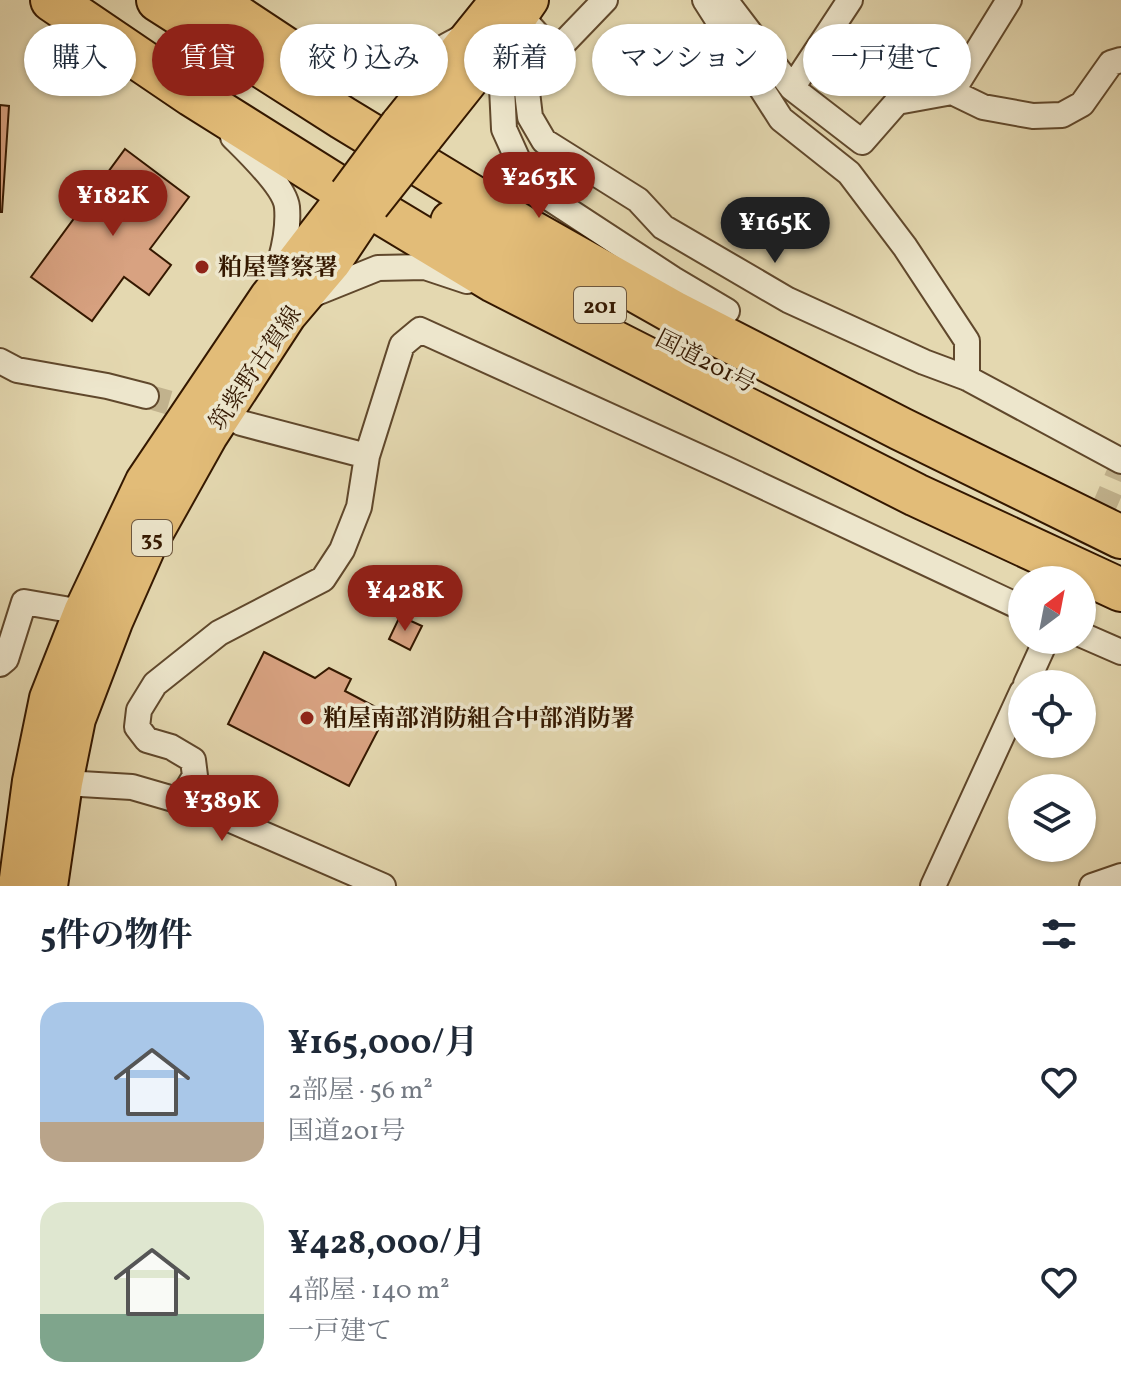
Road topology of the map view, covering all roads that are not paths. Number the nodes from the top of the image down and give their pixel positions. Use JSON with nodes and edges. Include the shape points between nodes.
{"nodes":[{"id":1,"x":52,"y":0,"type":"edge"},
{"id":2,"x":101,"y":0,"type":"edge"},
{"id":3,"x":158,"y":0,"type":"edge"},
{"id":4,"x":212,"y":0,"type":"edge"},
{"id":5,"x":605,"y":0,"type":"edge"},
{"id":6,"x":705,"y":0,"type":"edge"},
{"id":7,"x":725,"y":0,"type":"edge"},
{"id":8,"x":850,"y":0,"type":"edge"},
{"id":9,"x":1009,"y":0,"type":"edge"},
{"id":10,"x":512,"y":16,"type":"edge"},
{"id":11,"x":248,"y":24,"type":"edge"},
{"id":12,"x":264,"y":34,"type":"edge"},
{"id":13,"x":264,"y":34,"type":"edge"},
{"id":14,"x":1121,"y":60,"type":"edge"},
{"id":15,"x":971,"y":61,"type":"edge"},
{"id":16,"x":152,"y":68,"type":"edge"},
{"id":17,"x":792,"y":88,"type":"junction"},
{"id":18,"x":193,"y":96,"type":"edge"},
{"id":19,"x":194,"y":96,"type":"edge"},
{"id":20,"x":930,"y":96,"type":"edge"},
{"id":21,"x":960,"y":96,"type":"edge"},
{"id":22,"x":411,"y":131,"type":"junction"},
{"id":23,"x":580,"y":165,"type":"junction"},
{"id":24,"x":533,"y":181,"type":"junction"},
{"id":25,"x":359,"y":199,"type":"junction"},
{"id":26,"x":285,"y":298,"type":"junction"},
{"id":27,"x":549,"y":308,"type":"junction"},
{"id":28,"x":727,"y":311,"type":"junction"},
{"id":29,"x":0,"y":361,"type":"edge"},
{"id":30,"x":967,"y":378,"type":"junction"},
{"id":31,"x":146,"y":396,"type":"tunnel mouth"},
{"id":32,"x":241,"y":423,"type":"dead end"},
{"id":33,"x":367,"y":456,"type":"junction"},
{"id":34,"x":1121,"y":461,"type":"edge"},
{"id":35,"x":1121,"y":515,"type":"edge"},
{"id":36,"x":1121,"y":537,"type":"edge"},
{"id":37,"x":1121,"y":570,"type":"edge"},
{"id":38,"x":1121,"y":590,"type":"edge"},
{"id":39,"x":12,"y":600,"type":"edge"},
{"id":40,"x":1008,"y":601,"type":"edge"},
{"id":41,"x":82,"y":612,"type":"junction"},
{"id":42,"x":1096,"y":641,"type":"edge"},
{"id":43,"x":1121,"y":652,"type":"edge"},
{"id":44,"x":0,"y":664,"type":"edge"},
{"id":45,"x":1008,"y":723,"type":"edge"},
{"id":46,"x":32,"y":782,"type":"edge"},
{"id":47,"x":180,"y":801,"type":"junction"},
{"id":48,"x":1121,"y":876,"type":"edge"},
{"id":49,"x":17,"y":886,"type":"edge"},
{"id":50,"x":49,"y":886,"type":"edge"},
{"id":51,"x":383,"y":886,"type":"edge"},
{"id":52,"x":933,"y":886,"type":"edge"},
{"id":53,"x":1092,"y":886,"type":"edge"}],
"edges":[{"from":1,"to":16,"type":"highway","number":"201"},
{"from":2,"to":37,"type":"highway","name":"国道201号","number":"201","via":[[317,140],[510,256],[662,340]]},
{"from":3,"to":36,"type":"highway","name":"国道201号","number":"201","via":[[521,226],[675,313]]},
{"from":4,"to":11,"type":"highway","number":"201"},
{"from":5,"to":10,"type":"street","via":[[554,53]]},
{"from":6,"to":30,"type":"street","via":[[781,119],[849,173],[905,247],[967,341]]},
{"from":7,"to":17,"type":"street"},
{"from":8,"to":17,"type":"street"},
{"from":9,"to":15,"type":"street"},
{"from":10,"to":12,"type":"street","via":[[426,57],[384,67],[334,64]]},
{"from":10,"to":22,"type":"main road","name":"筑紫野古賀線","number":"35"},
{"from":10,"to":23,"type":"street","via":[[530,117],[544,141]]},
{"from":10,"to":24,"type":"street","via":[[502,87],[504,129]]},
{"from":13,"to":22,"type":"highway","number":"201"},
{"from":14,"to":21,"type":"street","via":[[1111,63],[1082,104],[1062,115],[983,107]]},
{"from":17,"to":20,"type":"street","via":[[862,142],[897,102]]},
{"from":18,"to":26,"type":"street","via":[[267,171],[287,204]]},
{"from":19,"to":25,"type":"highway","number":"201"},
{"from":22,"to":25,"type":"main road","name":"筑紫野古賀線","number":"35","bridge":true},
{"from":22,"to":28,"type":"highway","number":"201"},
{"from":23,"to":24,"type":"street"},
{"from":23,"to":30,"type":"street","via":[[638,200],[663,227],[788,300]]},
{"from":24,"to":28,"type":"street","via":[[540,192]]},
{"from":25,"to":26,"type":"main road","name":"筑紫野古賀線","number":"35"},
{"from":25,"to":27,"type":"highway","number":"201"},
{"from":26,"to":27,"type":"street","via":[[378,268],[425,267]]},
{"from":26,"to":41,"type":"main road","name":"筑紫野古賀線","number":"35","via":[[144,481]]},
{"from":26,"to":46,"type":"main road","name":"筑紫野古賀線","number":"35","via":[[288,315],[209,436],[148,545],[77,719]]},
{"from":27,"to":38,"type":"highway","number":"201","via":[[916,495]]},
{"from":28,"to":35,"type":"highway","number":"201"},
{"from":29,"to":31,"type":"street","via":[[17,370]]},
{"from":30,"to":34,"type":"street"},
{"from":32,"to":33,"type":"street"},
{"from":33,"to":40,"type":"street","via":[[402,345],[420,330]]},
{"from":33,"to":47,"type":"street","via":[[359,507],[342,550],[323,579],[219,633],[155,684],[139,710],[137,727],[147,740],[193,760],[195,776]]},
{"from":39,"to":41,"type":"street"},
{"from":39,"to":44,"type":"street","via":[[6,659]]},
{"from":41,"to":46,"type":"main road","name":"筑紫野古賀線","number":"35","via":[[48,698]]},
{"from":42,"to":43,"type":"street"},
{"from":45,"to":52,"type":"street"},
{"from":46,"to":47,"type":"street","via":[[132,787]]},
{"from":46,"to":49,"type":"main road","name":"筑紫野古賀線","number":"35"},
{"from":46,"to":50,"type":"main road","name":"筑紫野古賀線","number":"35"},
{"from":47,"to":51,"type":"street"},
{"from":48,"to":53,"type":"street"}]}
